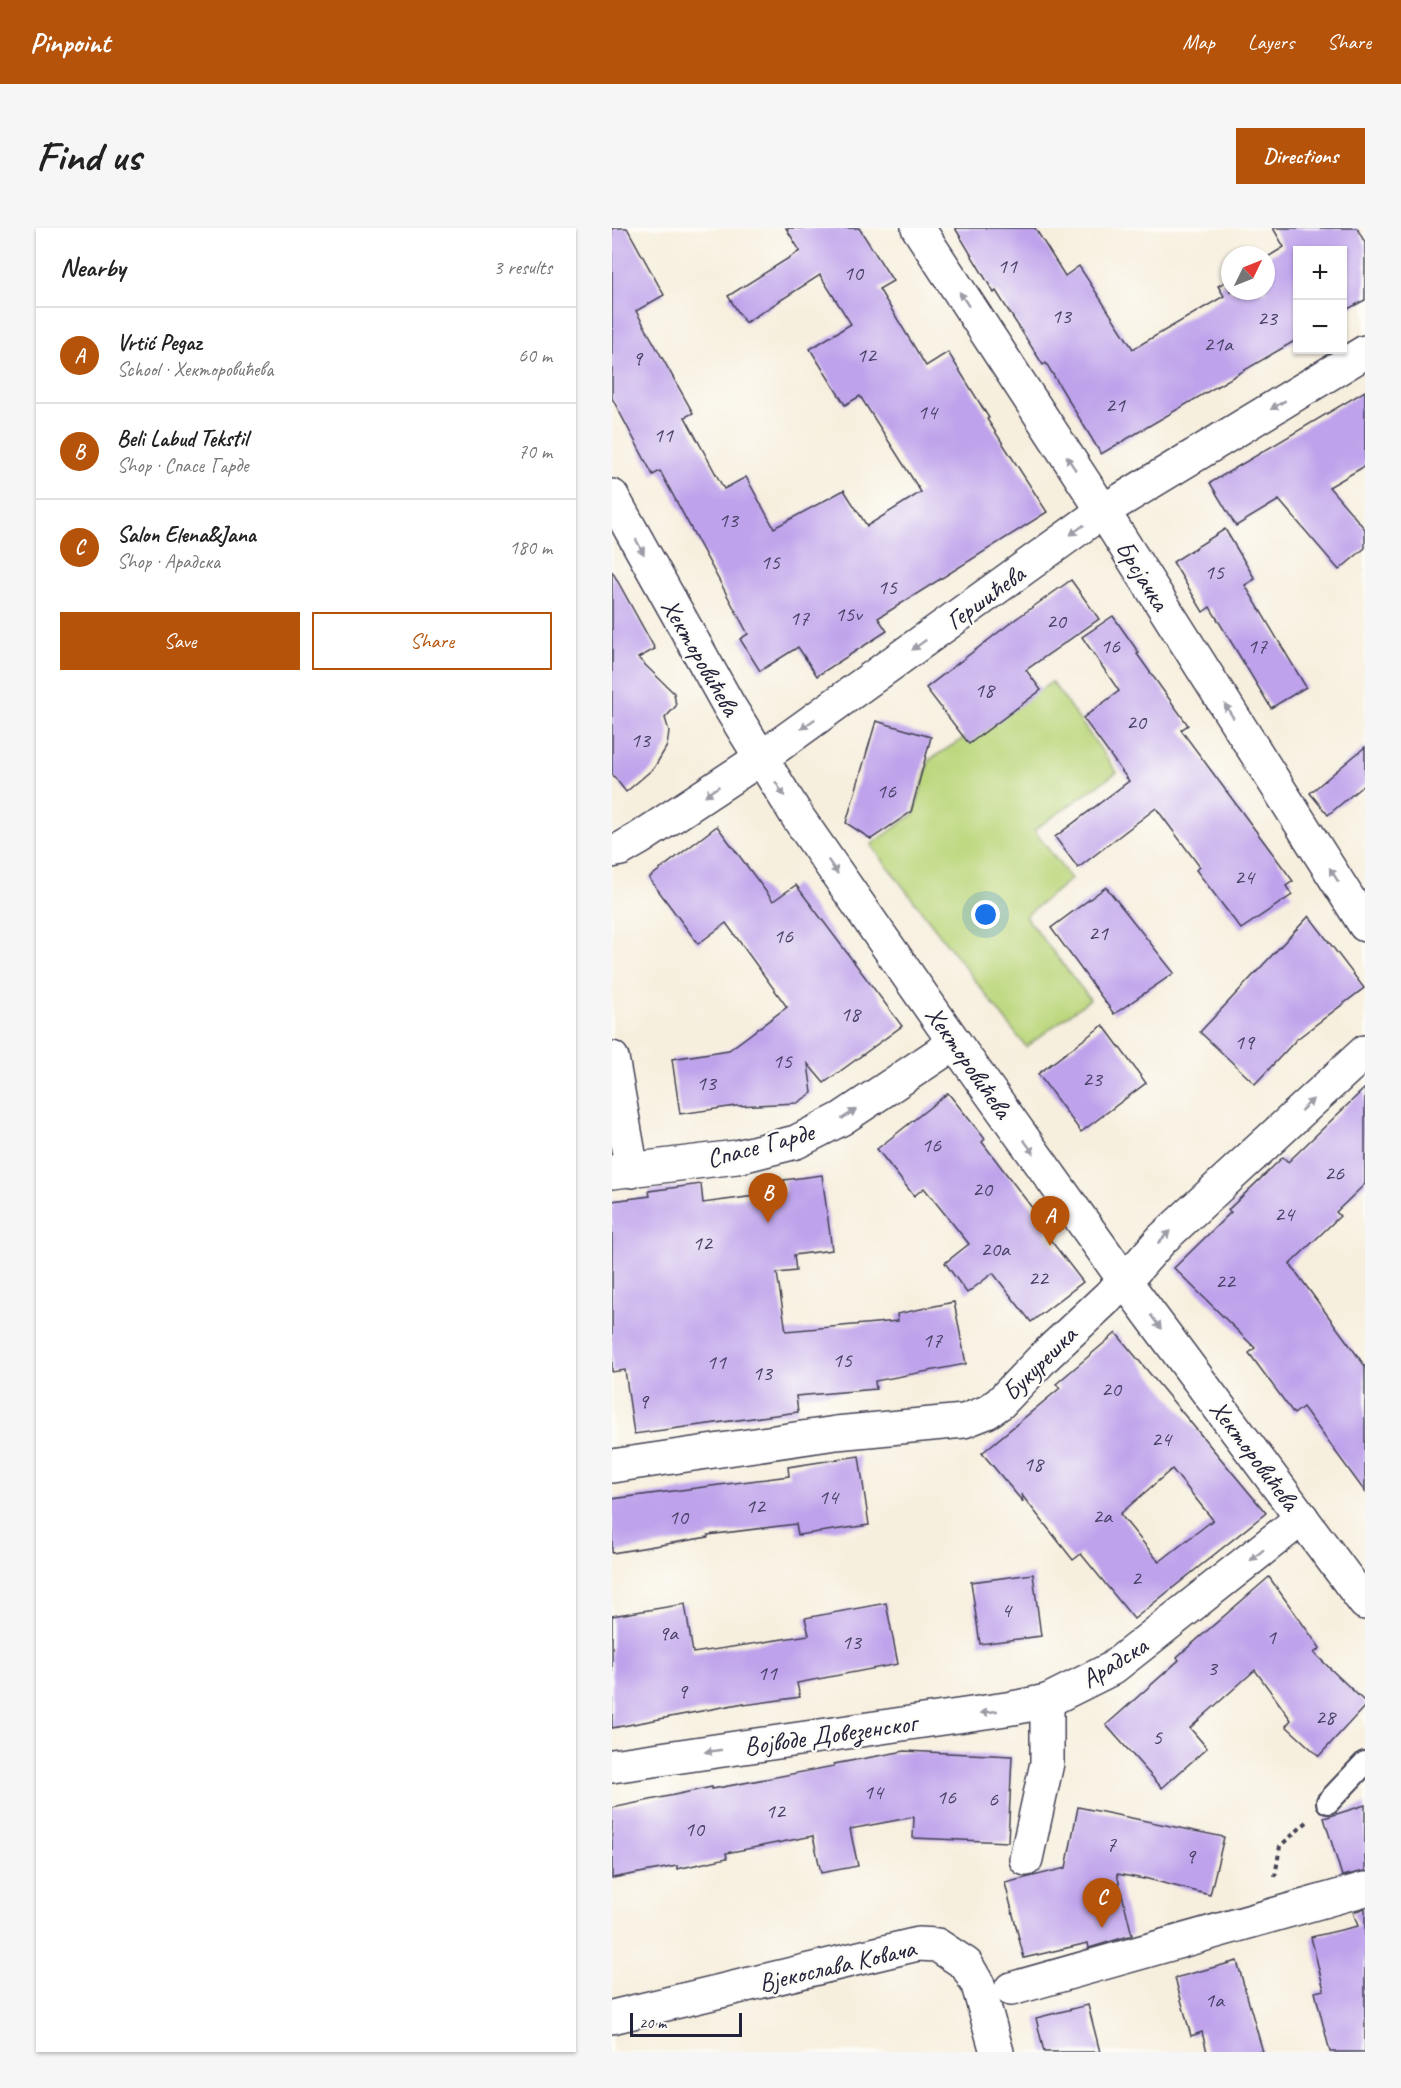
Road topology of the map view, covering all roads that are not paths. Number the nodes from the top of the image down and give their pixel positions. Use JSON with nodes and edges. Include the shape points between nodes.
{"nodes":[{"id":1,"x":918,"y":228,"type":"edge"},
{"id":2,"x":1365,"y":352,"type":"edge"},
{"id":3,"x":612,"y":495,"type":"edge"},
{"id":4,"x":1103,"y":511,"type":"junction"},
{"id":5,"x":761,"y":758,"type":"junction"},
{"id":6,"x":612,"y":851,"type":"edge"},
{"id":7,"x":1365,"y":925,"type":"edge"},
{"id":8,"x":955,"y":1042,"type":"junction"},
{"id":9,"x":1365,"y":1052,"type":"edge"},
{"id":10,"x":612,"y":1058,"type":"edge"},
{"id":11,"x":622,"y":1171,"type":"edge"},
{"id":12,"x":1125,"y":1281,"type":"junction"},
{"id":13,"x":612,"y":1466,"type":"edge"},
{"id":14,"x":1302,"y":1518,"type":"junction"},
{"id":15,"x":1365,"y":1604,"type":"edge"},
{"id":16,"x":1047,"y":1701,"type":"junction"},
{"id":17,"x":1365,"y":1763,"type":"edge"},
{"id":18,"x":612,"y":1766,"type":"edge"},
{"id":19,"x":1328,"y":1803,"type":"road end"},
{"id":20,"x":1026,"y":1859,"type":"dead end"},
{"id":21,"x":1365,"y":1889,"type":"edge"},
{"id":22,"x":1011,"y":1989,"type":"dead end"},
{"id":23,"x":612,"y":2017,"type":"edge"},
{"id":24,"x":997,"y":2052,"type":"edge"}],
"edges":[{"from":4,"to":1,"type":"street","name":"Брсјачка","one_way":true},
{"from":2,"to":4,"type":"street","name":"Гершићева","one_way":true},
{"from":3,"to":5,"type":"street","name":"Хекторовићева","one_way":true},
{"from":4,"to":5,"type":"street","name":"Гершићева","one_way":true},
{"from":7,"to":4,"type":"street","name":"Брсјачка","one_way":true},
{"from":5,"to":6,"type":"street","name":"Гершићева","one_way":true,"via":[[640,838]]},
{"from":5,"to":8,"type":"street","name":"Хекторовићева","one_way":true,"via":[[799,819]]},
{"from":11,"to":8,"type":"street","name":"Спасе Гарде","one_way":true,"via":[[737,1157],[796,1142],[841,1119]]},
{"from":8,"to":12,"type":"street","name":"Хекторовићева","one_way":true},
{"from":12,"to":9,"type":"street","name":"Букурешка","one_way":true,"via":[[1162,1239]]},
{"from":10,"to":11,"type":"street"},
{"from":12,"to":13,"type":"street","name":"Букурешка","via":[[1000,1402],[964,1421],[836,1433]]},
{"from":12,"to":14,"type":"street","name":"Хекторовићева","one_way":true},
{"from":14,"to":15,"type":"street","name":"Хекторовићева"},
{"from":14,"to":16,"type":"street","name":"Арадска","one_way":true,"via":[[1111,1669]]},
{"from":16,"to":18,"type":"street","name":"Војводе Довезенског","one_way":true},
{"from":16,"to":20,"type":"street","via":[[1047,1763]]},
{"from":17,"to":19,"type":"lane"},
{"from":21,"to":22,"type":"street"},
{"from":23,"to":24,"type":"street","name":"Вјекослава Ковача","via":[[918,1944],[938,1945],[966,1964],[978,1985]]}]}
